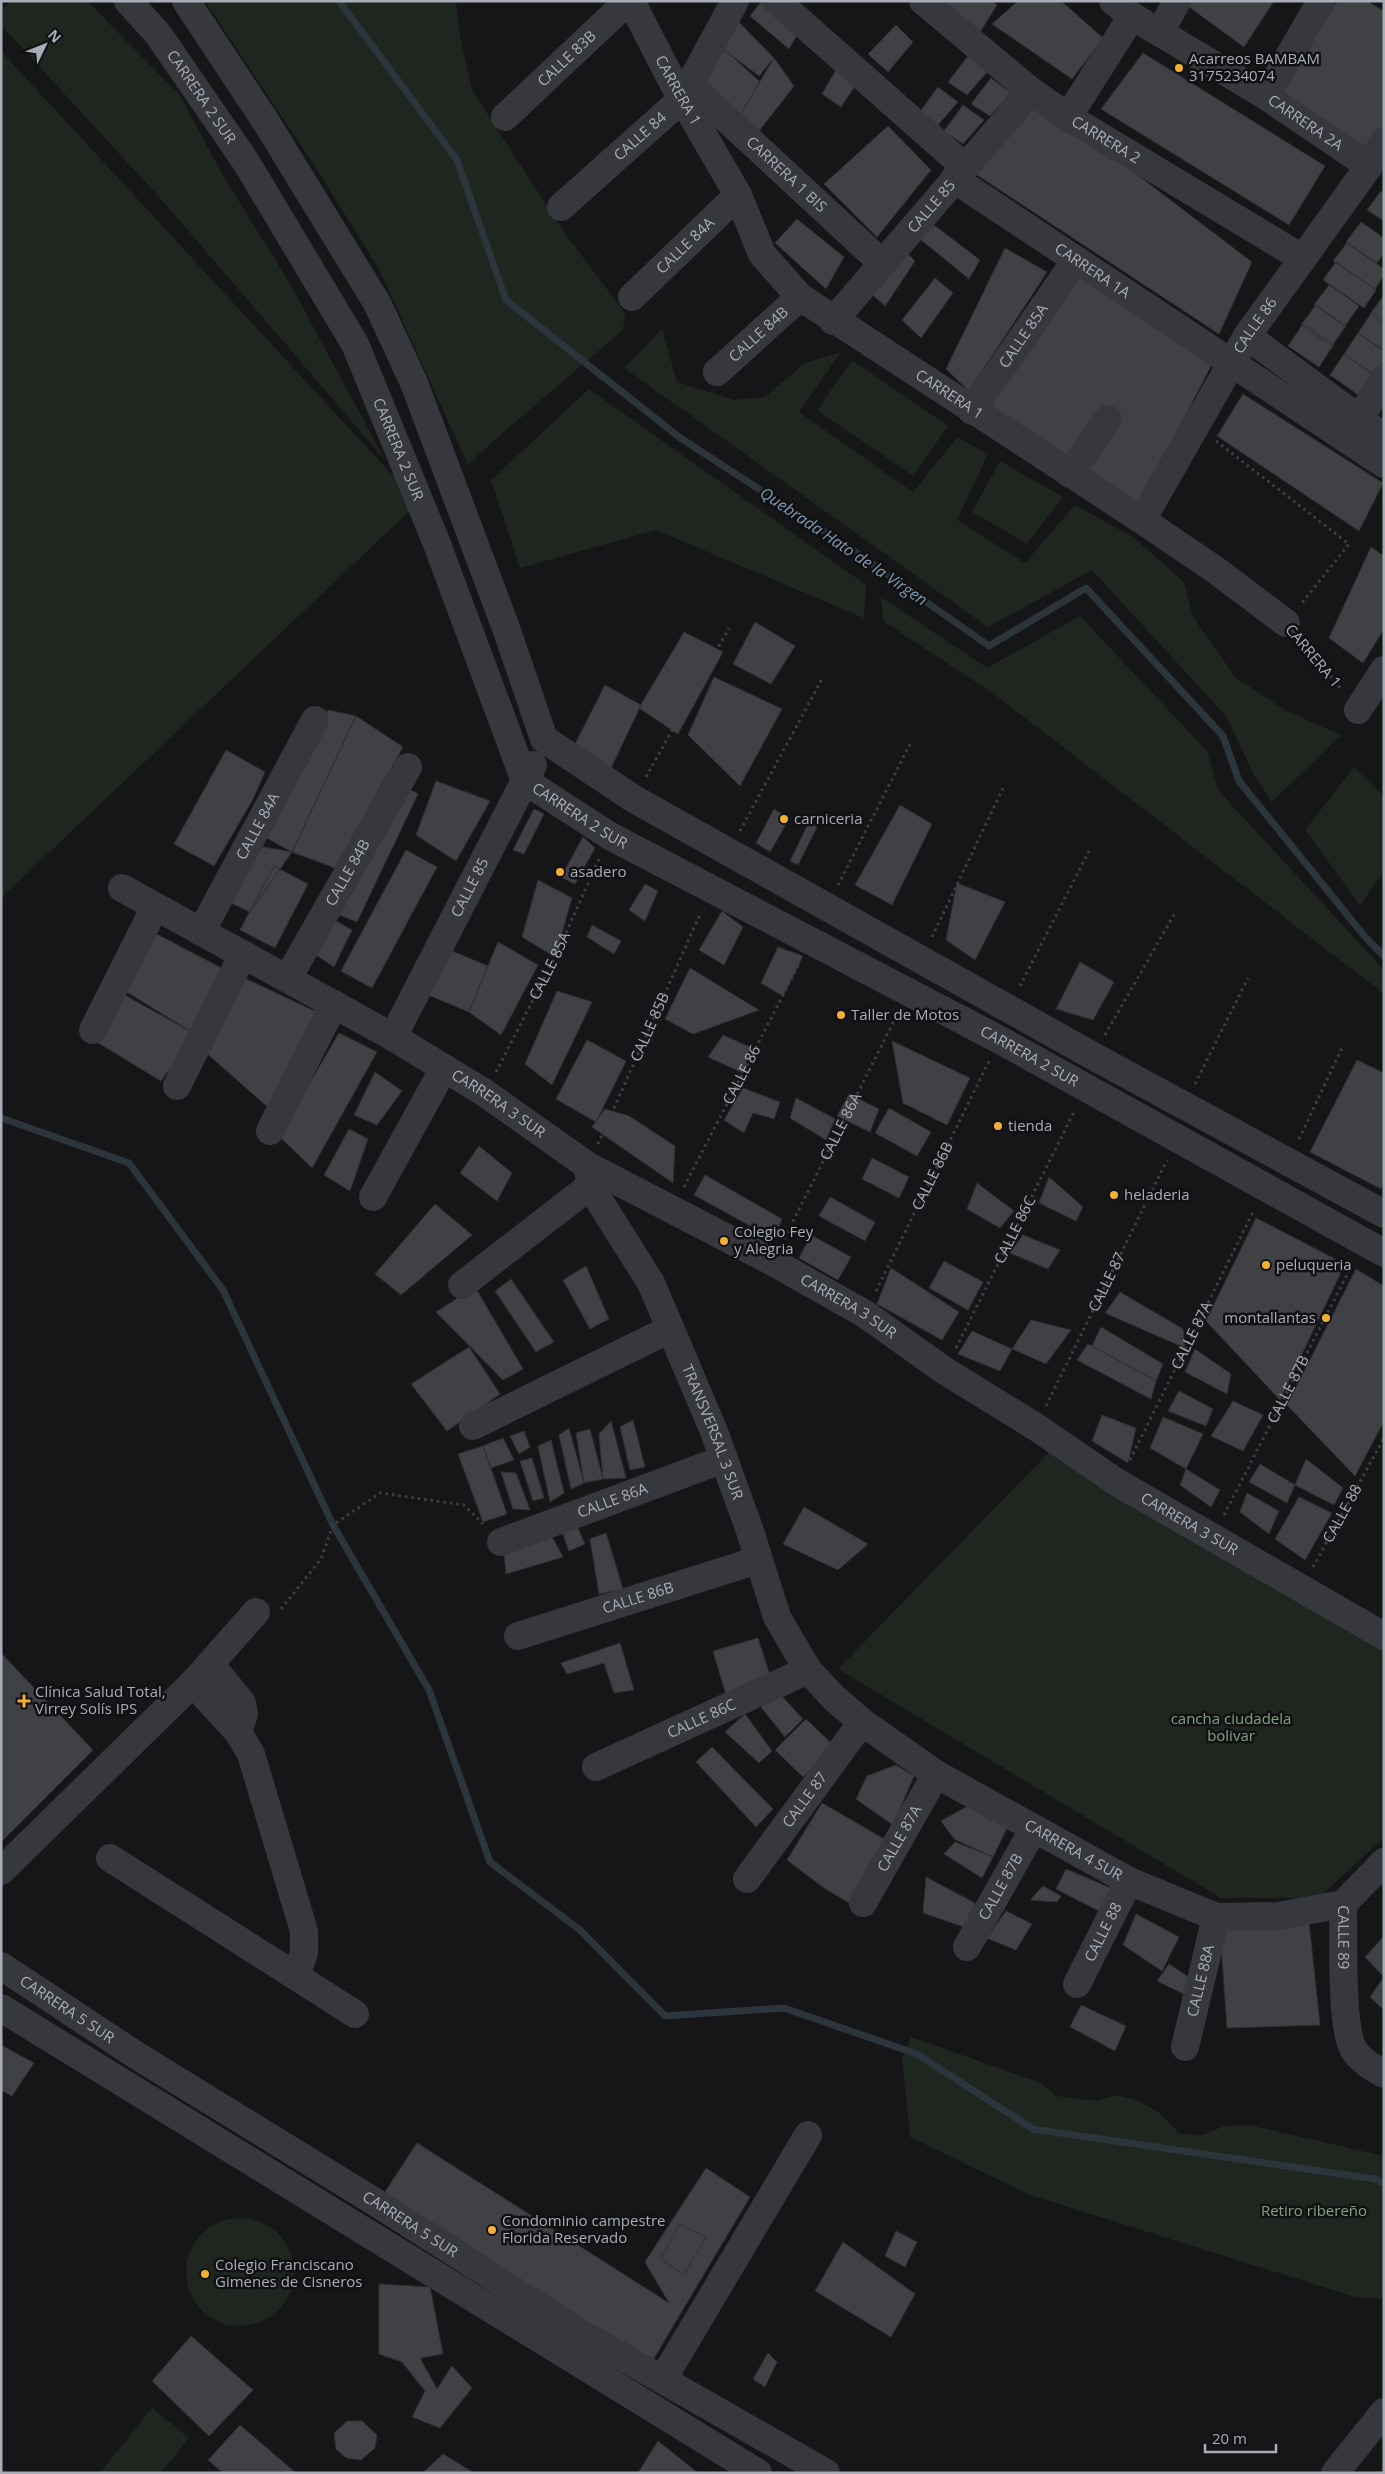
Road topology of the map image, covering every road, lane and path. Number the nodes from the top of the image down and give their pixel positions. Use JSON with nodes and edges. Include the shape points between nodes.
{"nodes":[{"id":1,"x":128,"y":1,"type":"edge"},
{"id":2,"x":186,"y":1,"type":"edge"},
{"id":3,"x":629,"y":1,"type":"edge"},
{"id":4,"x":735,"y":1,"type":"edge"},
{"id":5,"x":777,"y":1,"type":"edge"},
{"id":6,"x":923,"y":1,"type":"edge"},
{"id":7,"x":1177,"y":1,"type":"edge"},
{"id":8,"x":1321,"y":1,"type":"edge"},
{"id":9,"x":1122,"y":9,"type":"edge"},
{"id":10,"x":1160,"y":32,"type":"junction"},
{"id":11,"x":1031,"y":91,"type":"junction"},
{"id":12,"x":687,"y":93,"type":"junction"},
{"id":13,"x":1266,"y":96,"type":"junction"},
{"id":14,"x":505,"y":117,"type":"dead end"},
{"id":15,"x":1068,"y":117,"type":"junction"},
{"id":16,"x":1384,"y":141,"type":"edge"},
{"id":17,"x":1369,"y":166,"type":"junction"},
{"id":18,"x":960,"y":173,"type":"junction"},
{"id":19,"x":738,"y":195,"type":"junction"},
{"id":20,"x":561,"y":207,"type":"dead end"},
{"id":21,"x":1302,"y":258,"type":"junction"},
{"id":22,"x":1075,"y":261,"type":"junction"},
{"id":23,"x":882,"y":263,"type":"junction"},
{"id":24,"x":632,"y":297,"type":"dead end"},
{"id":25,"x":800,"y":297,"type":"junction"},
{"id":26,"x":833,"y":321,"type":"junction"},
{"id":27,"x":1247,"y":336,"type":"junction"},
{"id":28,"x":1231,"y":362,"type":"junction"},
{"id":29,"x":717,"y":372,"type":"dead end"},
{"id":30,"x":1384,"y":379,"type":"edge"},
{"id":31,"x":972,"y":411,"type":"junction"},
{"id":32,"x":1108,"y":418,"type":"dead end"},
{"id":33,"x":1359,"y":419,"type":"junction"},
{"id":34,"x":1196,"y":425,"type":"junction"},
{"id":35,"x":1384,"y":437,"type":"edge"},
{"id":36,"x":1384,"y":464,"type":"edge"},
{"id":37,"x":1070,"y":474,"type":"junction"},
{"id":38,"x":1142,"y":520,"type":"junction"},
{"id":39,"x":1286,"y":623,"type":"junction"},
{"id":40,"x":729,"y":628,"type":"dead end"},
{"id":41,"x":1384,"y":670,"type":"edge"},
{"id":42,"x":822,"y":679,"type":"dead end"},
{"id":43,"x":1358,"y":710,"type":"joint"},
{"id":44,"x":314,"y":720,"type":"dead end"},
{"id":45,"x":544,"y":739,"type":"junction"},
{"id":46,"x":910,"y":744,"type":"dead end"},
{"id":47,"x":408,"y":767,"type":"dead end"},
{"id":48,"x":525,"y":781,"type":"junction"},
{"id":49,"x":1004,"y":786,"type":"dead end"},
{"id":50,"x":634,"y":799,"type":"junction"},
{"id":51,"x":610,"y":836,"type":"junction"},
{"id":52,"x":1090,"y":849,"type":"dead end"},
{"id":53,"x":729,"y":851,"type":"junction"},
{"id":54,"x":122,"y":888,"type":"dead end"},
{"id":55,"x":711,"y":888,"type":"junction"},
{"id":56,"x":828,"y":906,"type":"junction"},
{"id":57,"x":155,"y":907,"type":"junction"},
{"id":58,"x":1176,"y":911,"type":"dead end"},
{"id":59,"x":201,"y":932,"type":"junction"},
{"id":60,"x":811,"y":941,"type":"junction"},
{"id":61,"x":243,"y":954,"type":"junction"},
{"id":62,"x":922,"y":958,"type":"junction"},
{"id":63,"x":288,"y":978,"type":"junction"},
{"id":64,"x":1248,"y":978,"type":"dead end"},
{"id":65,"x":909,"y":992,"type":"junction"},
{"id":66,"x":334,"y":1004,"type":"junction"},
{"id":67,"x":1009,"y":1007,"type":"junction"},
{"id":68,"x":93,"y":1030,"type":"dead end"},
{"id":69,"x":393,"y":1037,"type":"junction"},
{"id":70,"x":1000,"y":1040,"type":"junction"},
{"id":71,"x":1066,"y":1040,"type":"junction"},
{"id":72,"x":1343,"y":1046,"type":"dead end"},
{"id":73,"x":1093,"y":1056,"type":"junction"},
{"id":74,"x":444,"y":1068,"type":"junction"},
{"id":75,"x":1051,"y":1070,"type":"junction"},
{"id":76,"x":176,"y":1086,"type":"dead end"},
{"id":77,"x":1085,"y":1089,"type":"junction"},
{"id":78,"x":485,"y":1093,"type":"junction"},
{"id":79,"x":1184,"y":1105,"type":"junction"},
{"id":80,"x":270,"y":1131,"type":"dead end"},
{"id":81,"x":1177,"y":1139,"type":"junction"},
{"id":82,"x":1288,"y":1162,"type":"junction"},
{"id":83,"x":589,"y":1176,"type":"junction"},
{"id":84,"x":1266,"y":1188,"type":"junction"},
{"id":85,"x":373,"y":1197,"type":"dead end"},
{"id":86,"x":672,"y":1209,"type":"junction"},
{"id":87,"x":1384,"y":1214,"type":"edge"},
{"id":88,"x":1374,"y":1248,"type":"edge"},
{"id":89,"x":773,"y":1262,"type":"junction"},
{"id":90,"x":462,"y":1285,"type":"dead end"},
{"id":91,"x":865,"y":1314,"type":"junction"},
{"id":92,"x":670,"y":1329,"type":"junction"},
{"id":93,"x":945,"y":1371,"type":"junction"},
{"id":94,"x":473,"y":1426,"type":"dead end"},
{"id":95,"x":1036,"y":1427,"type":"junction"},
{"id":96,"x":1384,"y":1438,"type":"edge"},
{"id":97,"x":724,"y":1459,"type":"junction"},
{"id":98,"x":1118,"y":1483,"type":"junction"},
{"id":99,"x":1212,"y":1537,"type":"junction"},
{"id":100,"x":501,"y":1542,"type":"joint"},
{"id":101,"x":758,"y":1560,"type":"junction"},
{"id":102,"x":1302,"y":1588,"type":"junction"},
{"id":103,"x":266,"y":1613,"type":"joint"},
{"id":104,"x":518,"y":1636,"type":"dead end"},
{"id":105,"x":1384,"y":1636,"type":"edge"},
{"id":106,"x":808,"y":1670,"type":"junction"},
{"id":107,"x":201,"y":1674,"type":"junction"},
{"id":108,"x":834,"y":1698,"type":"joint"},
{"id":109,"x":862,"y":1722,"type":"junction"},
{"id":110,"x":596,"y":1767,"type":"dead end"},
{"id":111,"x":936,"y":1774,"type":"junction"},
{"id":112,"x":1034,"y":1828,"type":"junction"},
{"id":113,"x":110,"y":1858,"type":"dead end"},
{"id":114,"x":1384,"y":1862,"type":"edge"},
{"id":115,"x":1,"y":1871,"type":"edge"},
{"id":116,"x":747,"y":1879,"type":"dead end"},
{"id":117,"x":1129,"y":1881,"type":"junction"},
{"id":118,"x":863,"y":1903,"type":"dead end"},
{"id":119,"x":1343,"y":1904,"type":"junction"},
{"id":120,"x":1216,"y":1917,"type":"junction"},
{"id":121,"x":967,"y":1946,"type":"dead end"},
{"id":122,"x":1,"y":1966,"type":"edge"},
{"id":123,"x":296,"y":1976,"type":"junction"},
{"id":124,"x":1077,"y":1984,"type":"dead end"},
{"id":125,"x":1,"y":2008,"type":"edge"},
{"id":126,"x":355,"y":2014,"type":"dead end"},
{"id":127,"x":1185,"y":2047,"type":"dead end"},
{"id":128,"x":1384,"y":2074,"type":"edge"},
{"id":129,"x":808,"y":2135,"type":"dead end"},
{"id":130,"x":663,"y":2379,"type":"junction"},
{"id":131,"x":1384,"y":2412,"type":"edge"},
{"id":132,"x":758,"y":2473,"type":"edge"},
{"id":133,"x":826,"y":2473,"type":"edge"},
{"id":134,"x":1335,"y":2473,"type":"edge"}],
"edges":[{"from":1,"to":48,"type":"street","name":"CARRERA 2 SUR","via":[[158,34],[246,162],[355,344],[437,544]]},
{"from":2,"to":45,"type":"street","via":[[266,122],[377,303],[414,383]]},
{"from":3,"to":12,"type":"street","name":"CARRERA 1"},
{"from":3,"to":14,"type":"street","name":"CALLE 83B"},
{"from":4,"to":12,"type":"street","name":"CALLE 84"},
{"from":5,"to":18,"type":"street","name":"CARRERA 1A"},
{"from":6,"to":11,"type":"street","name":"CARRERA 2"},
{"from":7,"to":10,"type":"street"},
{"from":8,"to":13,"type":"street"},
{"from":9,"to":10,"type":"street","name":"CARRERA 2A"},
{"from":9,"to":15,"type":"street"},
{"from":10,"to":13,"type":"street","name":"CARRERA 2A"},
{"from":11,"to":15,"type":"street","name":"CARRERA 2"},
{"from":11,"to":18,"type":"street","name":"CALLE 85"},
{"from":12,"to":19,"type":"street","name":"CARRERA 1"},
{"from":12,"to":20,"type":"street","name":"CALLE 84"},
{"from":12,"to":23,"type":"street","name":"CARRERA 1 BIS"},
{"from":13,"to":17,"type":"street","name":"CARRERA 2A"},
{"from":15,"to":21,"type":"street","name":"CARRERA 2"},
{"from":16,"to":17,"type":"street","name":"CALLE 86"},
{"from":17,"to":21,"type":"street","name":"CALLE 86"},
{"from":18,"to":22,"type":"street","name":"CARRERA 1A"},
{"from":18,"to":23,"type":"street","name":"CALLE 85"},
{"from":19,"to":24,"type":"street","name":"CALLE 84A"},
{"from":19,"to":25,"type":"street","name":"CARRERA 1","via":[[762,254]]},
{"from":21,"to":27,"type":"street","name":"CALLE 86"},
{"from":22,"to":28,"type":"street","name":"CARRERA 1A"},
{"from":22,"to":31,"type":"street","name":"CALLE 85A"},
{"from":23,"to":26,"type":"street","name":"CALLE 85"},
{"from":25,"to":26,"type":"street","name":"CARRERA 1"},
{"from":25,"to":29,"type":"street","name":"CALLE 84B"},
{"from":26,"to":31,"type":"street","name":"CARRERA 1"},
{"from":27,"to":28,"type":"street","name":"CALLE 86"},
{"from":27,"to":33,"type":"street"},
{"from":28,"to":34,"type":"street","name":"CALLE 86"},
{"from":28,"to":36,"type":"street"},
{"from":30,"to":33,"type":"street"},
{"from":31,"to":37,"type":"street","name":"CARRERA 1"},
{"from":32,"to":37,"type":"street"},
{"from":33,"to":35,"type":"street"},
{"from":34,"to":38,"type":"street","name":"CALLE 86"},
{"from":34,"to":39,"type":"path","via":[[1349,544]]},
{"from":37,"to":38,"type":"street","name":"CARRERA 1"},
{"from":38,"to":39,"type":"street","name":"CARRERA 1"},
{"from":39,"to":43,"type":"path","name":"CARRERA 1"},
{"from":40,"to":50,"type":"path"},
{"from":41,"to":43,"type":"street"},
{"from":42,"to":53,"type":"path"},
{"from":44,"to":59,"type":"street","name":"CALLE 84A"},
{"from":45,"to":48,"type":"street","name":"CALLE 85"},
{"from":45,"to":50,"type":"street"},
{"from":46,"to":56,"type":"path"},
{"from":47,"to":63,"type":"street","name":"CALLE 84B"},
{"from":48,"to":51,"type":"street","name":"CARRERA 2 SUR"},
{"from":48,"to":69,"type":"street","name":"CALLE 85"},
{"from":49,"to":62,"type":"path"},
{"from":50,"to":53,"type":"street"},
{"from":51,"to":55,"type":"street","name":"CARRERA 2 SUR"},
{"from":51,"to":78,"type":"path","name":"CALLE 85A","via":[[555,957]]},
{"from":52,"to":67,"type":"path"},
{"from":53,"to":56,"type":"street"},
{"from":54,"to":57,"type":"street","name":"CARRERA 3 SUR"},
{"from":55,"to":60,"type":"street","name":"CARRERA 2 SUR"},
{"from":55,"to":83,"type":"path","name":"CALLE 85B"},
{"from":56,"to":62,"type":"street"},
{"from":57,"to":59,"type":"street","name":"CARRERA 3 SUR"},
{"from":57,"to":68,"type":"street"},
{"from":58,"to":73,"type":"path"},
{"from":59,"to":61,"type":"street","name":"CARRERA 3 SUR"},
{"from":60,"to":65,"type":"street","name":"CARRERA 2 SUR"},
{"from":60,"to":86,"type":"path","name":"CALLE 86"},
{"from":61,"to":63,"type":"street","name":"CARRERA 3 SUR"},
{"from":61,"to":76,"type":"street"},
{"from":62,"to":67,"type":"street"},
{"from":63,"to":66,"type":"street","name":"CARRERA 3 SUR"},
{"from":64,"to":79,"type":"path"},
{"from":65,"to":70,"type":"street","name":"CARRERA 2 SUR"},
{"from":65,"to":89,"type":"path","name":"CALLE 86A"},
{"from":66,"to":69,"type":"street","name":"CARRERA 3 SUR"},
{"from":66,"to":80,"type":"street"},
{"from":67,"to":71,"type":"street"},
{"from":69,"to":74,"type":"street","name":"CARRERA 3 SUR"},
{"from":70,"to":75,"type":"street","name":"CARRERA 2 SUR"},
{"from":70,"to":91,"type":"path","name":"CALLE 86B"},
{"from":71,"to":73,"type":"street"},
{"from":71,"to":75,"type":"street"},
{"from":72,"to":82,"type":"path"},
{"from":73,"to":79,"type":"street"},
{"from":74,"to":78,"type":"street","name":"CARRERA 3 SUR"},
{"from":74,"to":85,"type":"street"},
{"from":75,"to":77,"type":"street","name":"CARRERA 2 SUR"},
{"from":77,"to":81,"type":"street","name":"CARRERA 2 SUR"},
{"from":77,"to":93,"type":"path","name":"CALLE 86C"},
{"from":78,"to":83,"type":"street","name":"CARRERA 3 SUR"},
{"from":79,"to":82,"type":"street"},
{"from":81,"to":84,"type":"street","name":"CARRERA 2 SUR"},
{"from":81,"to":95,"type":"path","name":"CALLE 87"},
{"from":82,"to":87,"type":"street"},
{"from":83,"to":86,"type":"street","name":"CARRERA 3 SUR"},
{"from":83,"to":90,"type":"street"},
{"from":83,"to":92,"type":"street","name":"TRANSVERSAL 3 SUR","via":[[651,1283]]},
{"from":84,"to":88,"type":"street","name":"CARRERA 2 SUR"},
{"from":84,"to":98,"type":"path","name":"CALLE 87A"},
{"from":86,"to":89,"type":"street","name":"CARRERA 3 SUR"},
{"from":88,"to":99,"type":"path","name":"CALLE 87B"},
{"from":89,"to":91,"type":"street","name":"CARRERA 3 SUR"},
{"from":91,"to":93,"type":"street","name":"CARRERA 3 SUR"},
{"from":92,"to":94,"type":"street"},
{"from":92,"to":97,"type":"street","name":"TRANSVERSAL 3 SUR"},
{"from":93,"to":95,"type":"street","name":"CARRERA 3 SUR"},
{"from":95,"to":98,"type":"street","name":"CARRERA 3 SUR"},
{"from":96,"to":102,"type":"path","name":"CALLE 88"},
{"from":97,"to":100,"type":"street","name":"CALLE 86A"},
{"from":97,"to":101,"type":"street","name":"TRANSVERSAL 3 SUR"},
{"from":98,"to":99,"type":"street","name":"CARRERA 3 SUR"},
{"from":99,"to":102,"type":"street","name":"CARRERA 3 SUR"},
{"from":100,"to":103,"type":"path","via":[[464,1505],[380,1493],[333,1525],[321,1559],[295,1594]]},
{"from":101,"to":104,"type":"street","name":"CALLE 86B"},
{"from":101,"to":106,"type":"street","name":"TRANSVERSAL 3 SUR","via":[[777,1617]]},
{"from":102,"to":105,"type":"street","name":"CARRERA 3 SUR"},
{"from":103,"to":107,"type":"street"},
{"from":106,"to":108,"type":"street","name":"TRANSVERSAL 3 SUR"},
{"from":106,"to":110,"type":"street","name":"CALLE 86C"},
{"from":107,"to":115,"type":"street"},
{"from":107,"to":123,"type":"street","via":[[242,1703],[244,1714],[238,1732],[251,1754],[304,1931],[304,1953]]},
{"from":108,"to":109,"type":"street","name":"CARRERA 4 SUR"},
{"from":109,"to":111,"type":"street","name":"CARRERA 4 SUR"},
{"from":109,"to":116,"type":"street","name":"CALLE 87"},
{"from":111,"to":112,"type":"street","name":"CARRERA 4 SUR"},
{"from":111,"to":118,"type":"street","name":"CALLE 87A"},
{"from":112,"to":117,"type":"street","name":"CARRERA 4 SUR"},
{"from":112,"to":121,"type":"street","name":"CALLE 87B"},
{"from":113,"to":123,"type":"street"},
{"from":114,"to":119,"type":"street","name":"CALLE 89"},
{"from":117,"to":120,"type":"street","name":"CARRERA 4 SUR"},
{"from":117,"to":124,"type":"street","name":"CALLE 88"},
{"from":119,"to":120,"type":"street","name":"CARRERA 4 SUR","via":[[1278,1916]]},
{"from":119,"to":128,"type":"street","name":"CALLE 89","via":[[1346,2029],[1354,2050],[1370,2067]]},
{"from":120,"to":127,"type":"street","name":"CALLE 88A"},
{"from":122,"to":130,"type":"street","name":"CARRERA 5 SUR","via":[[140,2057],[579,2332]]},
{"from":123,"to":126,"type":"street"},
{"from":125,"to":132,"type":"street","name":"CARRERA 5 SUR"},
{"from":129,"to":130,"type":"street"},
{"from":130,"to":133,"type":"street","name":"CARRERA 5 SUR"},
{"from":131,"to":134,"type":"street"}]}
